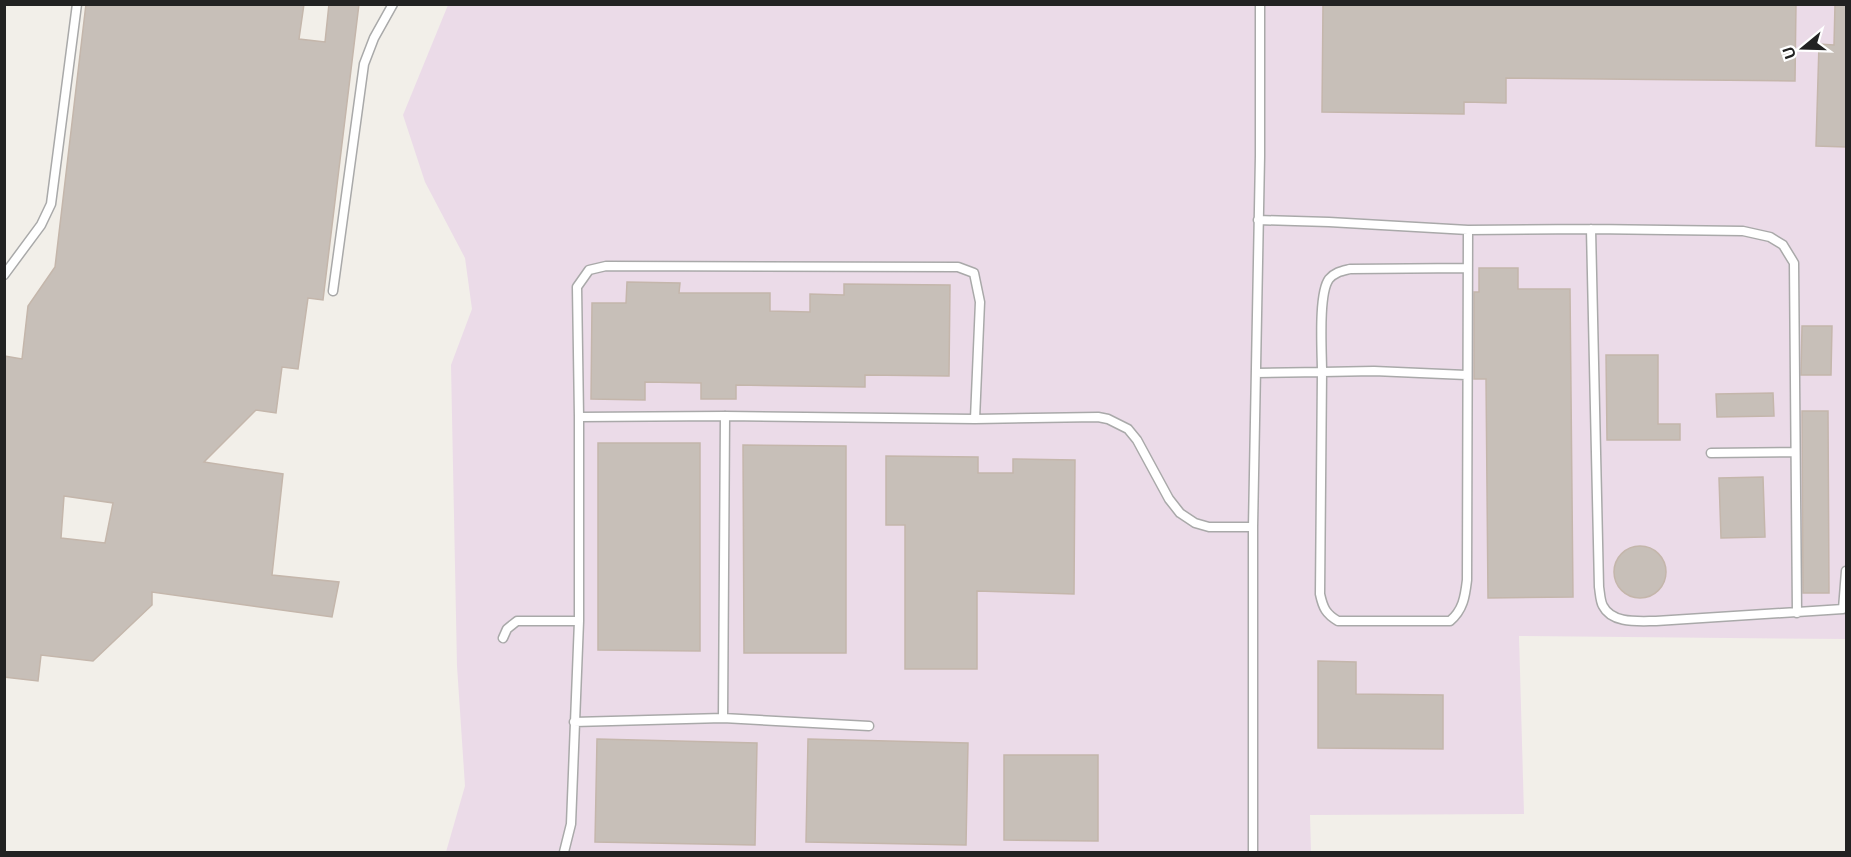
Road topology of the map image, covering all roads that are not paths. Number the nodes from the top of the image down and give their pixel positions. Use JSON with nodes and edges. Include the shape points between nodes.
{"nodes":[{"id":1,"x":77,"y":4,"type":"edge"},
{"id":2,"x":393,"y":4,"type":"edge"},
{"id":3,"x":1260,"y":4,"type":"edge"},
{"id":4,"x":1258,"y":220,"type":"junction"},
{"id":5,"x":1591,"y":229,"type":"junction"},
{"id":6,"x":1468,"y":230,"type":"junction"},
{"id":7,"x":1467,"y":268,"type":"junction"},
{"id":8,"x":4,"y":275,"type":"edge"},
{"id":9,"x":333,"y":291,"type":"dead end"},
{"id":10,"x":1322,"y":372,"type":"junction"},
{"id":11,"x":1256,"y":373,"type":"junction"},
{"id":12,"x":1466,"y":375,"type":"junction"},
{"id":13,"x":724,"y":416,"type":"junction"},
{"id":14,"x":579,"y":417,"type":"junction"},
{"id":15,"x":975,"y":419,"type":"junction"},
{"id":16,"x":1794,"y":452,"type":"junction"},
{"id":17,"x":1711,"y":453,"type":"dead end"},
{"id":18,"x":1253,"y":528,"type":"junction"},
{"id":19,"x":1846,"y":571,"type":"edge"},
{"id":20,"x":1797,"y":613,"type":"junction"},
{"id":21,"x":579,"y":621,"type":"junction"},
{"id":22,"x":503,"y":638,"type":"dead end"},
{"id":23,"x":723,"y":718,"type":"junction"},
{"id":24,"x":574,"y":722,"type":"junction"},
{"id":25,"x":869,"y":726,"type":"dead end"},
{"id":26,"x":564,"y":852,"type":"edge"},
{"id":27,"x":1253,"y":852,"type":"edge"}],
"edges":[{"from":1,"to":8,"type":"lane","via":[[51,204],[41,225]]},
{"from":2,"to":9,"type":"lane","via":[[364,64]]},
{"from":3,"to":4,"type":"lane"},
{"from":4,"to":6,"type":"lane"},
{"from":4,"to":11,"type":"lane"},
{"from":5,"to":6,"type":"lane"},
{"from":5,"to":16,"type":"lane","via":[[1743,231],[1770,237],[1783,245],[1794,263]]},
{"from":5,"to":20,"type":"lane","via":[[1599,587],[1603,606],[1614,617],[1630,621]]},
{"from":6,"to":7,"type":"lane"},
{"from":7,"to":10,"type":"lane","via":[[1350,269],[1336,273],[1324,289]]},
{"from":7,"to":12,"type":"lane"},
{"from":10,"to":11,"type":"lane"},
{"from":10,"to":12,"type":"lane"},
{"from":10,"to":12,"type":"lane","via":[[1320,594],[1328,614],[1338,621],[1450,621],[1464,604]]},
{"from":11,"to":18,"type":"lane"},
{"from":13,"to":14,"type":"lane"},
{"from":13,"to":15,"type":"lane"},
{"from":13,"to":23,"type":"lane"},
{"from":14,"to":15,"type":"lane","via":[[577,287],[589,270],[606,266],[958,267],[974,273],[980,302]]},
{"from":14,"to":21,"type":"lane"},
{"from":15,"to":18,"type":"lane","via":[[1108,419],[1128,429],[1137,440],[1180,513],[1195,524],[1209,527]]},
{"from":16,"to":17,"type":"lane"},
{"from":16,"to":20,"type":"lane"},
{"from":18,"to":27,"type":"lane"},
{"from":19,"to":20,"type":"lane","via":[[1843,609]]},
{"from":21,"to":22,"type":"lane","via":[[518,621]]},
{"from":21,"to":24,"type":"lane"},
{"from":23,"to":24,"type":"lane"},
{"from":23,"to":25,"type":"lane"},
{"from":24,"to":26,"type":"lane","via":[[571,824]]}]}
